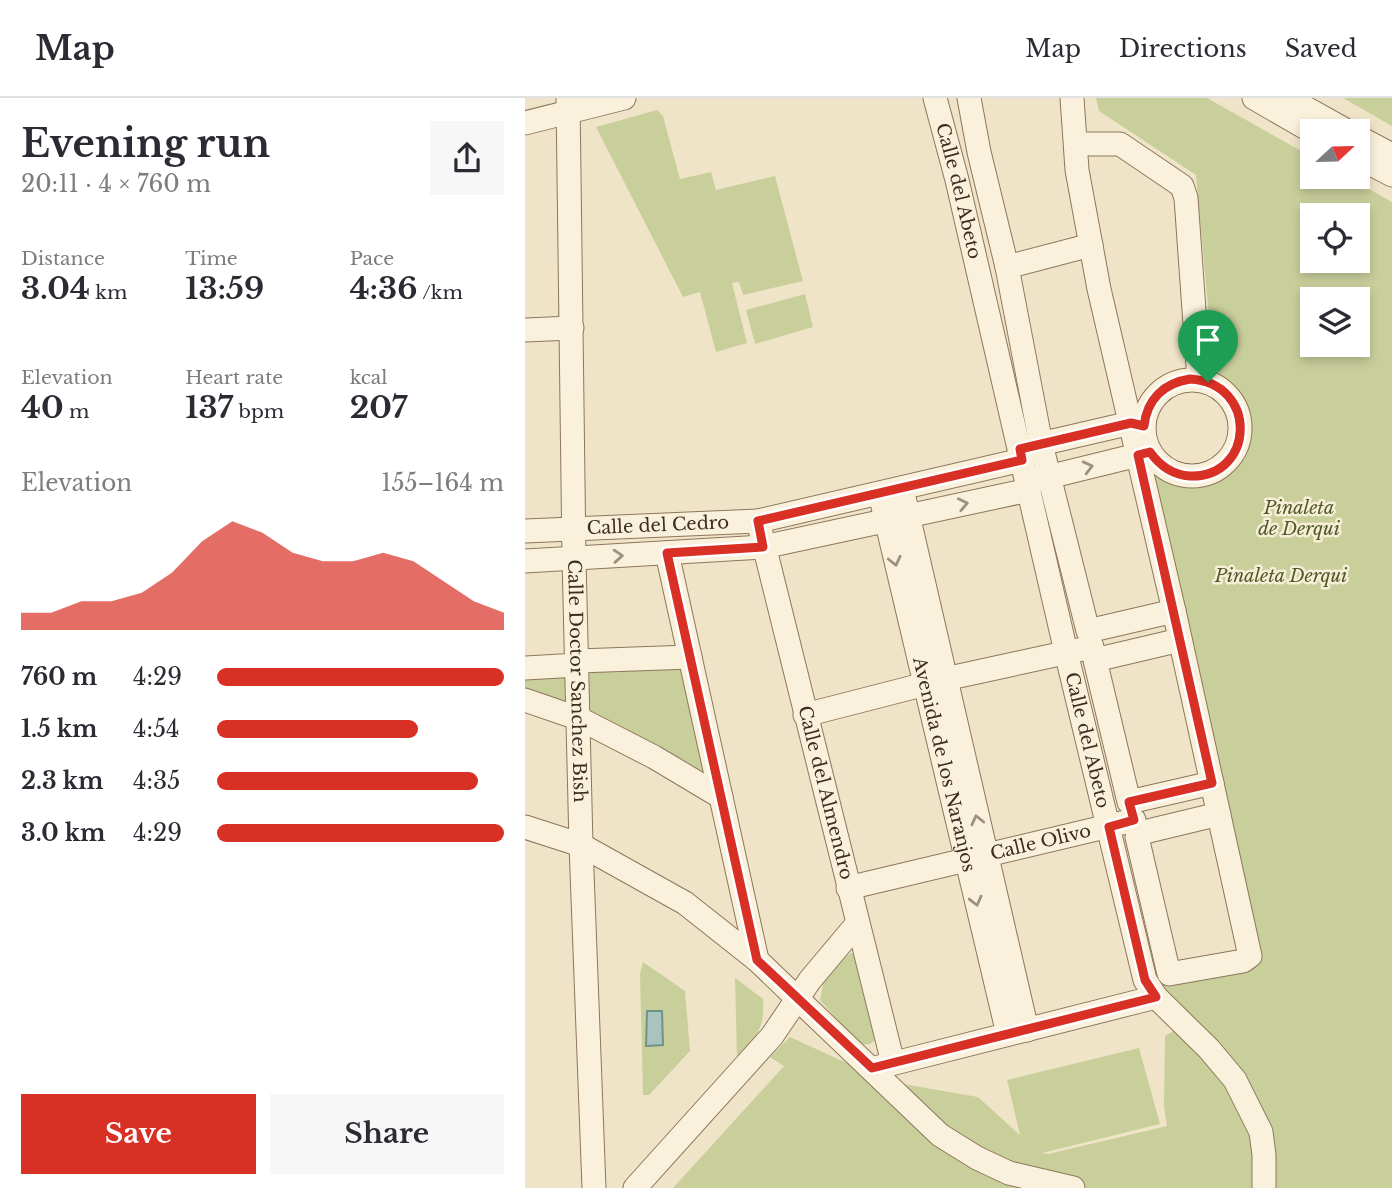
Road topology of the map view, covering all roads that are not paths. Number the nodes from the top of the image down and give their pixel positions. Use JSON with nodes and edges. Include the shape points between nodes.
{"nodes":[{"id":1,"x":624,"y":98,"type":"edge"},
{"id":2,"x":935,"y":98,"type":"edge"},
{"id":3,"x":969,"y":98,"type":"edge"},
{"id":4,"x":1072,"y":98,"type":"edge"},
{"id":5,"x":1254,"y":98,"type":"edge"},
{"id":6,"x":1288,"y":98,"type":"edge"},
{"id":7,"x":568,"y":113,"type":"edge"},
{"id":8,"x":1326,"y":119,"type":"edge"},
{"id":9,"x":525,"y":123,"type":"edge"},
{"id":10,"x":1300,"y":125,"type":"edge"},
{"id":11,"x":1370,"y":143,"type":"edge"},
{"id":12,"x":1076,"y":145,"type":"junction"},
{"id":13,"x":1392,"y":155,"type":"edge"},
{"id":14,"x":1370,"y":164,"type":"edge"},
{"id":15,"x":1392,"y":176,"type":"edge"},
{"id":16,"x":1091,"y":245,"type":"junction"},
{"id":17,"x":1007,"y":267,"type":"junction"},
{"id":18,"x":572,"y":328,"type":"junction"},
{"id":19,"x":525,"y":330,"type":"edge"},
{"id":20,"x":1199,"y":380,"type":"junction"},
{"id":21,"x":1137,"y":425,"type":"junction"},
{"id":22,"x":1144,"y":453,"type":"junction"},
{"id":23,"x":1027,"y":465,"type":"junction"},
{"id":24,"x":1050,"y":476,"type":"junction"},
{"id":25,"x":891,"y":492,"type":"junction"},
{"id":26,"x":897,"y":519,"type":"junction"},
{"id":27,"x":758,"y":521,"type":"junction"},
{"id":28,"x":575,"y":528,"type":"junction"},
{"id":29,"x":525,"y":531,"type":"edge"},
{"id":30,"x":763,"y":547,"type":"junction"},
{"id":31,"x":667,"y":553,"type":"junction"},
{"id":32,"x":574,"y":559,"type":"junction"},
{"id":33,"x":525,"y":561,"type":"edge"},
{"id":34,"x":1174,"y":611,"type":"junction"},
{"id":35,"x":1180,"y":640,"type":"junction"},
{"id":36,"x":1092,"y":646,"type":"junction"},
{"id":37,"x":1066,"y":652,"type":"junction"},
{"id":38,"x":690,"y":657,"type":"junction"},
{"id":39,"x":578,"y":663,"type":"junction"},
{"id":40,"x":525,"y":668,"type":"edge"},
{"id":41,"x":935,"y":681,"type":"junction"},
{"id":42,"x":525,"y":700,"type":"edge"},
{"id":43,"x":805,"y":715,"type":"junction"},
{"id":44,"x":580,"y":719,"type":"junction"},
{"id":45,"x":1212,"y":783,"type":"junction"},
{"id":46,"x":721,"y":797,"type":"junction"},
{"id":47,"x":1219,"y":814,"type":"junction"},
{"id":48,"x":1133,"y":820,"type":"junction"},
{"id":49,"x":525,"y":827,"type":"edge"},
{"id":50,"x":1109,"y":827,"type":"junction"},
{"id":51,"x":581,"y":845,"type":"junction"},
{"id":52,"x":975,"y":858,"type":"junction"},
{"id":53,"x":848,"y":888,"type":"junction"},
{"id":54,"x":857,"y":925,"type":"junction"},
{"id":55,"x":757,"y":960,"type":"junction"},
{"id":56,"x":797,"y":997,"type":"junction"},
{"id":57,"x":1156,"y":997,"type":"junction"},
{"id":58,"x":1018,"y":1032,"type":"junction"},
{"id":59,"x":882,"y":1066,"type":"junction"},
{"id":60,"x":594,"y":1188,"type":"edge"},
{"id":61,"x":635,"y":1188,"type":"edge"},
{"id":62,"x":1073,"y":1188,"type":"edge"},
{"id":63,"x":1263,"y":1188,"type":"edge"}],
"edges":[{"from":1,"to":7,"type":"street"},
{"from":2,"to":23,"type":"street","name":"Calle del Abeto"},
{"from":3,"to":17,"type":"street"},
{"from":4,"to":12,"type":"street"},
{"from":5,"to":10,"type":"street"},
{"from":6,"to":8,"type":"street"},
{"from":7,"to":9,"type":"street"},
{"from":7,"to":18,"type":"street","name":"Calle Doctor Sanchez Bish"},
{"from":11,"to":13,"type":"street"},
{"from":12,"to":16,"type":"street"},
{"from":12,"to":20,"type":"street","via":[[1120,144],[1182,186]]},
{"from":14,"to":15,"type":"street"},
{"from":16,"to":17,"type":"street"},
{"from":16,"to":21,"type":"street"},
{"from":17,"to":23,"type":"street"},
{"from":18,"to":19,"type":"street"},
{"from":18,"to":28,"type":"street","name":"Calle Doctor Sanchez Bish"},
{"from":20,"to":21,"type":"street","via":[[1173,383],[1158,393]]},
{"from":20,"to":22,"type":"street","via":[[1223,390],[1234,404],[1241,430],[1233,455],[1207,474],[1185,476]]},
{"from":21,"to":22,"type":"street","via":[[1145,440]]},
{"from":21,"to":23,"type":"street","name":"Calle del Cedro"},
{"from":24,"to":22,"type":"street","name":"Calle del Cedro","one_way":true},
{"from":22,"to":34,"type":"street"},
{"from":23,"to":24,"type":"street"},
{"from":23,"to":24,"type":"street","name":"Calle del Cedro"},
{"from":23,"to":25,"type":"street","name":"Calle del Cedro"},
{"from":26,"to":23,"type":"street","name":"Calle del Cedro","one_way":true},
{"from":23,"to":37,"type":"street","name":"Calle del Abeto"},
{"from":24,"to":36,"type":"street"},
{"from":25,"to":26,"type":"street","name":"Avenida de los Naranjos"},
{"from":25,"to":27,"type":"street","name":"Calle del Cedro"},
{"from":26,"to":30,"type":"street","name":"Calle del Cedro"},
{"from":26,"to":41,"type":"street","name":"Avenida de los Naranjos"},
{"from":27,"to":28,"type":"street","name":"Calle del Cedro"},
{"from":27,"to":30,"type":"street","name":"Calle del Almendro"},
{"from":28,"to":29,"type":"street","name":"Calle del Cedro"},
{"from":28,"to":32,"type":"street","name":"Calle Doctor Sanchez Bish"},
{"from":30,"to":31,"type":"street","name":"Calle del Cedro"},
{"from":30,"to":43,"type":"street","name":"Calle del Almendro"},
{"from":32,"to":31,"type":"street","name":"Calle del Cedro","one_way":true},
{"from":31,"to":38,"type":"street"},
{"from":32,"to":33,"type":"street","name":"Calle del Cedro"},
{"from":32,"to":39,"type":"street","name":"Calle Doctor Sanchez Bish"},
{"from":34,"to":35,"type":"street"},
{"from":34,"to":36,"type":"street"},
{"from":35,"to":36,"type":"street"},
{"from":35,"to":45,"type":"street"},
{"from":36,"to":37,"type":"street"},
{"from":36,"to":48,"type":"street"},
{"from":37,"to":41,"type":"street"},
{"from":37,"to":50,"type":"street","name":"Calle del Abeto"},
{"from":38,"to":39,"type":"street"},
{"from":38,"to":46,"type":"street"},
{"from":39,"to":40,"type":"street"},
{"from":39,"to":44,"type":"street","name":"Calle Doctor Sanchez Bish"},
{"from":41,"to":43,"type":"street"},
{"from":41,"to":52,"type":"street","name":"Avenida de los Naranjos"},
{"from":42,"to":44,"type":"street"},
{"from":43,"to":53,"type":"street","name":"Calle del Almendro"},
{"from":44,"to":46,"type":"street"},
{"from":44,"to":51,"type":"street","name":"Calle Doctor Sanchez Bish"},
{"from":45,"to":47,"type":"street"},
{"from":45,"to":48,"type":"street"},
{"from":46,"to":55,"type":"street"},
{"from":47,"to":48,"type":"street","via":[[1140,833]]},
{"from":47,"to":48,"type":"street","via":[[1250,956],[1169,974]]},
{"from":48,"to":50,"type":"street","name":"Calle Olivo"},
{"from":49,"to":51,"type":"street"},
{"from":50,"to":52,"type":"street","name":"Calle Olivo"},
{"from":50,"to":57,"type":"street","name":"Calle del Abeto","via":[[1145,980]]},
{"from":51,"to":55,"type":"street","via":[[685,903]]},
{"from":51,"to":60,"type":"street","name":"Calle Doctor Sanchez Bish"},
{"from":52,"to":53,"type":"street","name":"Calle Olivo"},
{"from":52,"to":58,"type":"street","name":"Avenida de los Naranjos"},
{"from":53,"to":54,"type":"street","name":"Calle del Almendro"},
{"from":54,"to":56,"type":"street"},
{"from":54,"to":59,"type":"street","name":"Calle del Almendro"},
{"from":55,"to":56,"type":"street"},
{"from":56,"to":59,"type":"street"},
{"from":56,"to":61,"type":"street","via":[[772,1036]]},
{"from":57,"to":58,"type":"street"},
{"from":57,"to":63,"type":"street","name":"Calle del Abeto","via":[[1235,1080],[1261,1132]]},
{"from":58,"to":59,"type":"street"},
{"from":59,"to":62,"type":"street","via":[[940,1135],[1009,1173]]}]}
